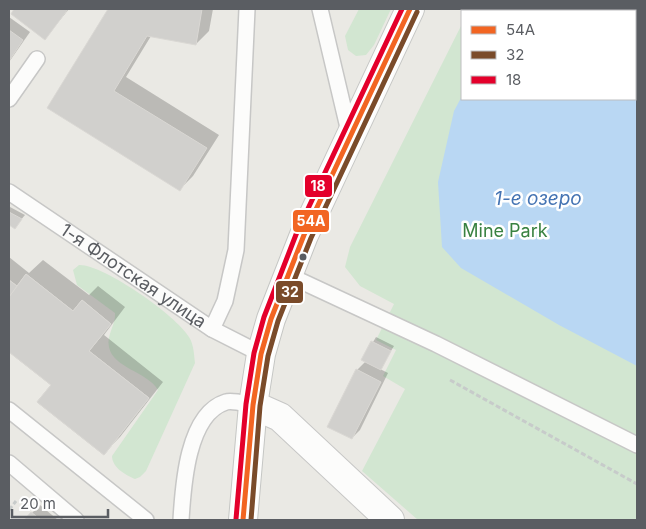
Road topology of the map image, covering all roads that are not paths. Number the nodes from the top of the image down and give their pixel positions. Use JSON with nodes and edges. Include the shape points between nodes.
{"nodes":[{"id":1,"x":247,"y":9,"type":"edge"},
{"id":2,"x":320,"y":9,"type":"edge"},
{"id":3,"x":410,"y":9,"type":"edge"},
{"id":4,"x":37,"y":59,"type":"dead end"},
{"id":5,"x":9,"y":99,"type":"edge"},
{"id":6,"x":350,"y":136,"type":"junction"},
{"id":7,"x":9,"y":192,"type":"edge"},
{"id":8,"x":288,"y":275,"type":"junction"},
{"id":9,"x":212,"y":328,"type":"junction"},
{"id":10,"x":261,"y":354,"type":"junction"},
{"id":11,"x":253,"y":405,"type":"junction"},
{"id":12,"x":9,"y":410,"type":"edge"},
{"id":13,"x":637,"y":445,"type":"edge"},
{"id":14,"x":9,"y":463,"type":"edge"},
{"id":15,"x":76,"y":520,"type":"edge"},
{"id":16,"x":146,"y":520,"type":"edge"},
{"id":17,"x":181,"y":520,"type":"edge"},
{"id":18,"x":243,"y":520,"type":"edge"},
{"id":19,"x":390,"y":520,"type":"edge"}],
"edges":[{"from":1,"to":9,"type":"lane","via":[[236,250],[225,301]]},
{"from":2,"to":6,"type":"lane"},
{"from":3,"to":6,"type":"main road"},
{"from":4,"to":5,"type":"lane"},
{"from":6,"to":8,"type":"main road"},
{"from":7,"to":9,"type":"lane","name":"1-я Флотская улица"},
{"from":8,"to":10,"type":"main road"},
{"from":8,"to":13,"type":"lane","via":[[436,344]]},
{"from":9,"to":10,"type":"lane","name":"1-я Флотская улица"},
{"from":10,"to":11,"type":"main road"},
{"from":11,"to":17,"type":"lane","via":[[227,402],[212,410],[203,424],[187,462]]},
{"from":11,"to":18,"type":"main road"},
{"from":11,"to":19,"type":"main road","via":[[280,416]]},
{"from":12,"to":16,"type":"lane"},
{"from":14,"to":15,"type":"lane"}]}
